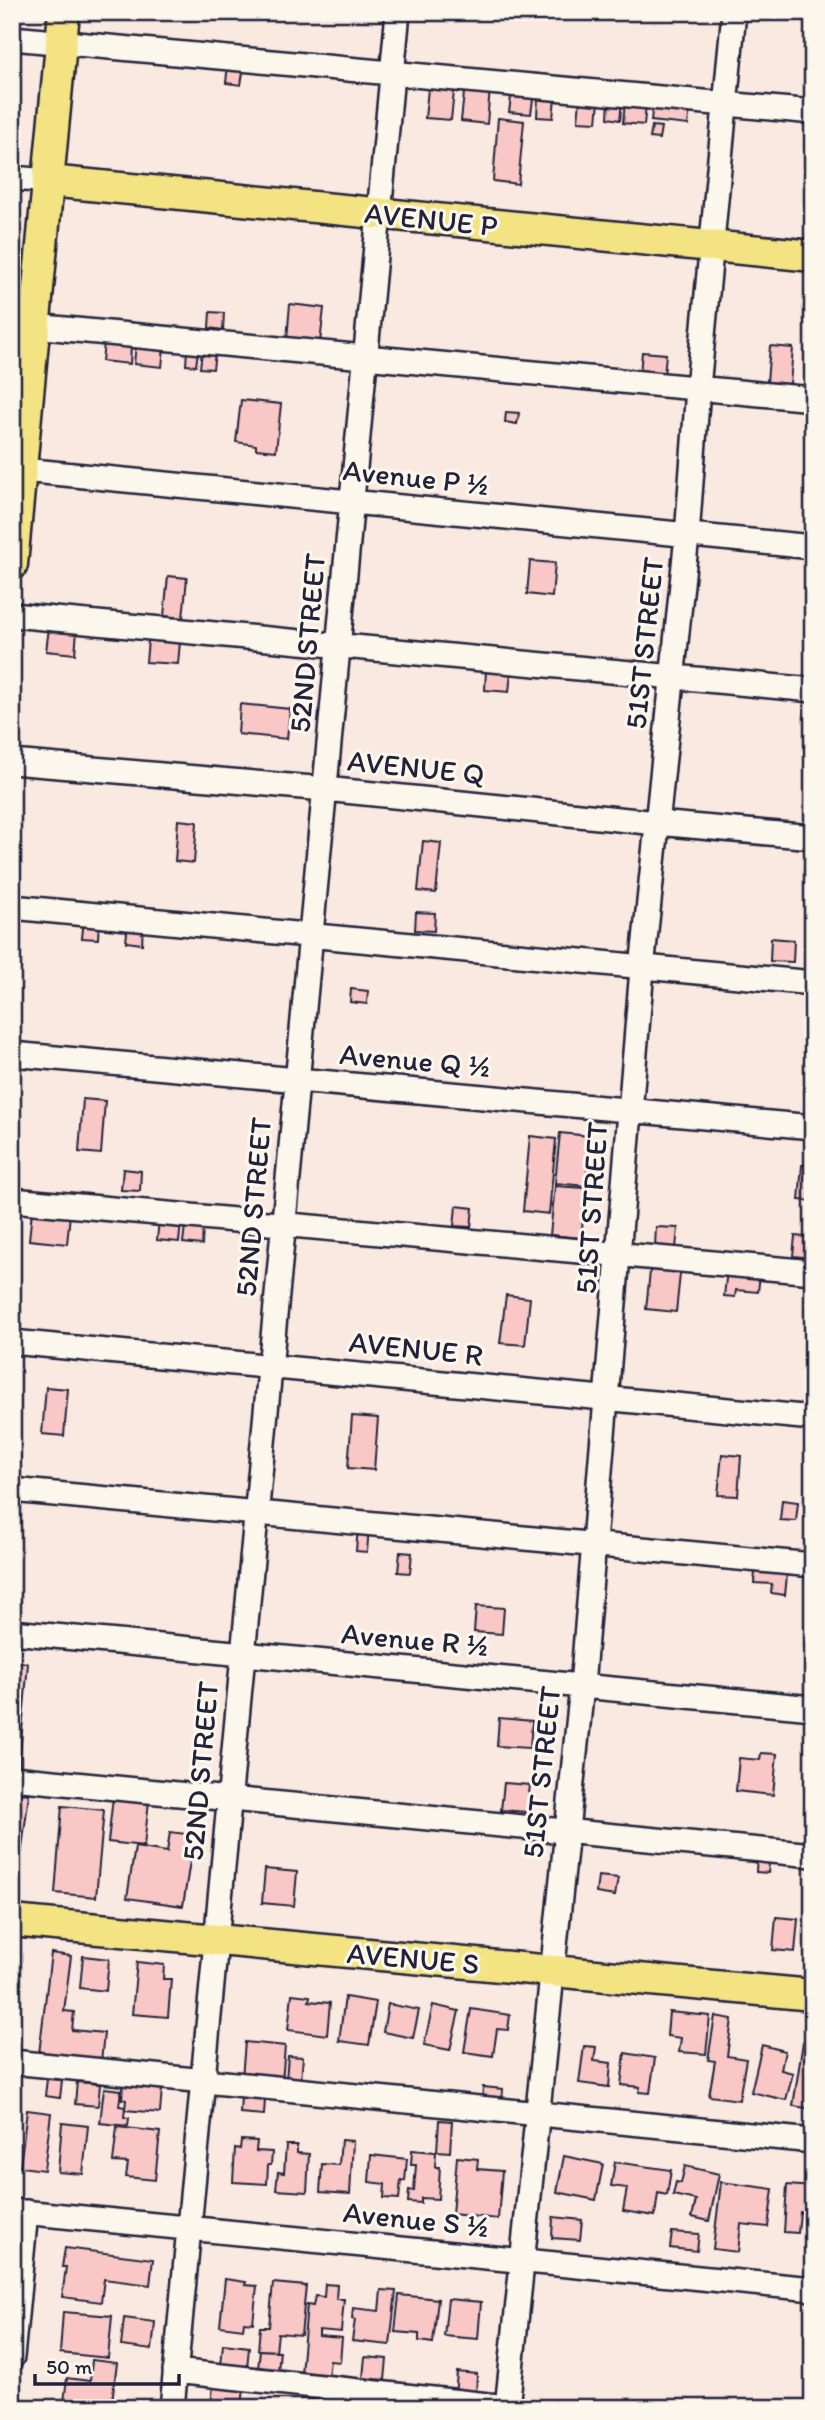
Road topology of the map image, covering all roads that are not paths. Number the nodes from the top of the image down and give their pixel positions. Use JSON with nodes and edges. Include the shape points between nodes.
{"nodes":[{"id":1,"x":64,"y":12,"type":"edge"},
{"id":2,"x":398,"y":12,"type":"edge"},
{"id":3,"x":734,"y":12,"type":"edge"},
{"id":4,"x":12,"y":38,"type":"edge"},
{"id":5,"x":62,"y":43,"type":"junction"},
{"id":6,"x":392,"y":73,"type":"junction"},
{"id":7,"x":725,"y":104,"type":"junction"},
{"id":8,"x":813,"y":112,"type":"edge"},
{"id":9,"x":12,"y":178,"type":"edge"},
{"id":10,"x":49,"y":181,"type":"junction"},
{"id":11,"x":379,"y":214,"type":"junction"},
{"id":12,"x":711,"y":247,"type":"junction"},
{"id":13,"x":813,"y":256,"type":"edge"},
{"id":14,"x":24,"y":325,"type":"edge"},
{"id":15,"x":366,"y":357,"type":"junction"},
{"id":16,"x":698,"y":388,"type":"junction"},
{"id":17,"x":813,"y":398,"type":"edge"},
{"id":18,"x":17,"y":469,"type":"edge"},
{"id":19,"x":352,"y":503,"type":"junction"},
{"id":20,"x":687,"y":536,"type":"junction"},
{"id":21,"x":813,"y":547,"type":"edge"},
{"id":22,"x":12,"y":564,"type":"edge"},
{"id":23,"x":12,"y":615,"type":"edge"},
{"id":24,"x":338,"y":645,"type":"junction"},
{"id":25,"x":673,"y":677,"type":"junction"},
{"id":26,"x":813,"y":690,"type":"edge"},
{"id":27,"x":12,"y":762,"type":"edge"},
{"id":28,"x":325,"y":789,"type":"junction"},
{"id":29,"x":657,"y":824,"type":"junction"},
{"id":30,"x":813,"y":837,"type":"edge"},
{"id":31,"x":12,"y":907,"type":"edge"},
{"id":32,"x":311,"y":936,"type":"junction"},
{"id":33,"x":642,"y":969,"type":"junction"},
{"id":34,"x":813,"y":983,"type":"edge"},
{"id":35,"x":12,"y":1054,"type":"edge"},
{"id":36,"x":297,"y":1082,"type":"junction"},
{"id":37,"x":630,"y":1111,"type":"junction"},
{"id":38,"x":813,"y":1127,"type":"edge"},
{"id":39,"x":12,"y":1200,"type":"edge"},
{"id":40,"x":283,"y":1225,"type":"junction"},
{"id":41,"x":619,"y":1254,"type":"junction"},
{"id":42,"x":813,"y":1272,"type":"edge"},
{"id":43,"x":12,"y":1342,"type":"edge"},
{"id":44,"x":270,"y":1366,"type":"junction"},
{"id":45,"x":607,"y":1399,"type":"junction"},
{"id":46,"x":813,"y":1418,"type":"edge"},
{"id":47,"x":12,"y":1490,"type":"edge"},
{"id":48,"x":256,"y":1513,"type":"junction"},
{"id":49,"x":595,"y":1545,"type":"junction"},
{"id":50,"x":813,"y":1565,"type":"edge"},
{"id":51,"x":12,"y":1632,"type":"edge"},
{"id":52,"x":243,"y":1654,"type":"junction"},
{"id":53,"x":582,"y":1686,"type":"junction"},
{"id":54,"x":813,"y":1708,"type":"edge"},
{"id":55,"x":12,"y":1778,"type":"edge"},
{"id":56,"x":229,"y":1798,"type":"junction"},
{"id":57,"x":567,"y":1831,"type":"junction"},
{"id":58,"x":813,"y":1855,"type":"edge"},
{"id":59,"x":12,"y":1921,"type":"edge"},
{"id":60,"x":216,"y":1940,"type":"junction"},
{"id":61,"x":552,"y":1971,"type":"junction"},
{"id":62,"x":813,"y":1995,"type":"edge"},
{"id":63,"x":12,"y":2062,"type":"edge"},
{"id":64,"x":202,"y":2081,"type":"junction"},
{"id":65,"x":538,"y":2115,"type":"junction"},
{"id":66,"x":813,"y":2141,"type":"edge"},
{"id":67,"x":19,"y":2212,"type":"edge"},
{"id":68,"x":189,"y":2228,"type":"junction"},
{"id":69,"x":523,"y":2261,"type":"junction"},
{"id":70,"x":813,"y":2290,"type":"edge"},
{"id":71,"x":12,"y":2357,"type":"edge"},
{"id":72,"x":175,"y":2371,"type":"junction"},
{"id":73,"x":507,"y":2407,"type":"edge"},
{"id":74,"x":172,"y":2408,"type":"edge"}],
"edges":[{"from":1,"to":5,"type":"main road"},
{"from":2,"to":6,"type":"street","name":"52ND STREET"},
{"from":3,"to":7,"type":"street","name":"51ST STREET"},
{"from":4,"to":5,"type":"street"},
{"from":5,"to":6,"type":"street"},
{"from":5,"to":10,"type":"main road"},
{"from":6,"to":7,"type":"street"},
{"from":6,"to":11,"type":"street","name":"52ND STREET"},
{"from":7,"to":8,"type":"street"},
{"from":7,"to":12,"type":"street","name":"51ST STREET"},
{"from":9,"to":10,"type":"street"},
{"from":10,"to":11,"type":"main road","name":"AVENUE P"},
{"from":10,"to":14,"type":"main road"},
{"from":11,"to":12,"type":"main road","name":"AVENUE P"},
{"from":11,"to":15,"type":"street","name":"52ND STREET"},
{"from":12,"to":13,"type":"main road","name":"AVENUE P"},
{"from":12,"to":16,"type":"street","name":"51ST STREET"},
{"from":14,"to":15,"type":"street"},
{"from":14,"to":18,"type":"main road"},
{"from":15,"to":16,"type":"street"},
{"from":15,"to":19,"type":"street","name":"52ND STREET"},
{"from":16,"to":17,"type":"street"},
{"from":16,"to":20,"type":"street","name":"51ST STREET"},
{"from":18,"to":19,"type":"street","name":"Avenue P ½"},
{"from":18,"to":22,"type":"main road"},
{"from":19,"to":20,"type":"street","name":"Avenue P ½"},
{"from":19,"to":24,"type":"street","name":"52ND STREET"},
{"from":20,"to":21,"type":"street","name":"Avenue P ½"},
{"from":20,"to":25,"type":"street","name":"51ST STREET"},
{"from":23,"to":24,"type":"street"},
{"from":24,"to":25,"type":"street"},
{"from":24,"to":28,"type":"street","name":"52ND STREET"},
{"from":25,"to":26,"type":"street"},
{"from":25,"to":29,"type":"street","name":"51ST STREET"},
{"from":27,"to":28,"type":"street","name":"AVENUE Q"},
{"from":28,"to":29,"type":"street","name":"AVENUE Q"},
{"from":28,"to":32,"type":"street","name":"52ND STREET"},
{"from":29,"to":30,"type":"street","name":"AVENUE Q"},
{"from":29,"to":33,"type":"street","name":"51ST STREET"},
{"from":31,"to":32,"type":"street"},
{"from":32,"to":33,"type":"street"},
{"from":32,"to":36,"type":"street","name":"52ND STREET"},
{"from":33,"to":34,"type":"street"},
{"from":33,"to":37,"type":"street","name":"51ST STREET"},
{"from":35,"to":36,"type":"street","name":"Avenue Q ½"},
{"from":36,"to":37,"type":"street","name":"Avenue Q ½"},
{"from":36,"to":40,"type":"street","name":"52ND STREET"},
{"from":37,"to":38,"type":"street","name":"Avenue Q ½"},
{"from":37,"to":41,"type":"street","name":"51ST STREET"},
{"from":39,"to":40,"type":"street"},
{"from":40,"to":41,"type":"street"},
{"from":40,"to":44,"type":"street","name":"52ND STREET"},
{"from":41,"to":42,"type":"street"},
{"from":41,"to":45,"type":"street","name":"51ST STREET"},
{"from":43,"to":44,"type":"street","name":"AVENUE R"},
{"from":44,"to":45,"type":"street","name":"AVENUE R"},
{"from":44,"to":48,"type":"street","name":"52ND STREET"},
{"from":45,"to":46,"type":"street","name":"AVENUE R"},
{"from":45,"to":49,"type":"street","name":"51ST STREET"},
{"from":47,"to":48,"type":"street"},
{"from":48,"to":49,"type":"street"},
{"from":48,"to":52,"type":"street","name":"52ND STREET"},
{"from":49,"to":50,"type":"street"},
{"from":49,"to":53,"type":"street","name":"51ST STREET"},
{"from":51,"to":52,"type":"street","name":"Avenue R ½"},
{"from":52,"to":53,"type":"street","name":"Avenue R ½"},
{"from":52,"to":56,"type":"street","name":"52ND STREET"},
{"from":53,"to":54,"type":"street","name":"Avenue R ½"},
{"from":53,"to":57,"type":"street","name":"51ST STREET"},
{"from":55,"to":56,"type":"street"},
{"from":56,"to":57,"type":"street"},
{"from":56,"to":60,"type":"street","name":"52ND STREET"},
{"from":57,"to":58,"type":"street"},
{"from":57,"to":61,"type":"street","name":"51ST STREET"},
{"from":59,"to":60,"type":"main road","name":"AVENUE S"},
{"from":60,"to":61,"type":"main road","name":"AVENUE S"},
{"from":60,"to":64,"type":"street","name":"52ND STREET"},
{"from":61,"to":62,"type":"main road","name":"AVENUE S"},
{"from":61,"to":65,"type":"street","name":"51ST STREET"},
{"from":63,"to":64,"type":"street"},
{"from":64,"to":65,"type":"street"},
{"from":64,"to":68,"type":"street","name":"52ND STREET"},
{"from":65,"to":66,"type":"street"},
{"from":65,"to":69,"type":"street","name":"51ST STREET"},
{"from":67,"to":68,"type":"street","name":"Avenue S ½"},
{"from":67,"to":71,"type":"street"},
{"from":68,"to":69,"type":"street","name":"Avenue S ½"},
{"from":68,"to":72,"type":"street","name":"52ND STREET"},
{"from":69,"to":70,"type":"street","name":"Avenue S ½"},
{"from":69,"to":73,"type":"street","name":"51ST STREET"},
{"from":72,"to":73,"type":"street"},
{"from":72,"to":74,"type":"street","name":"52ND STREET"}]}
